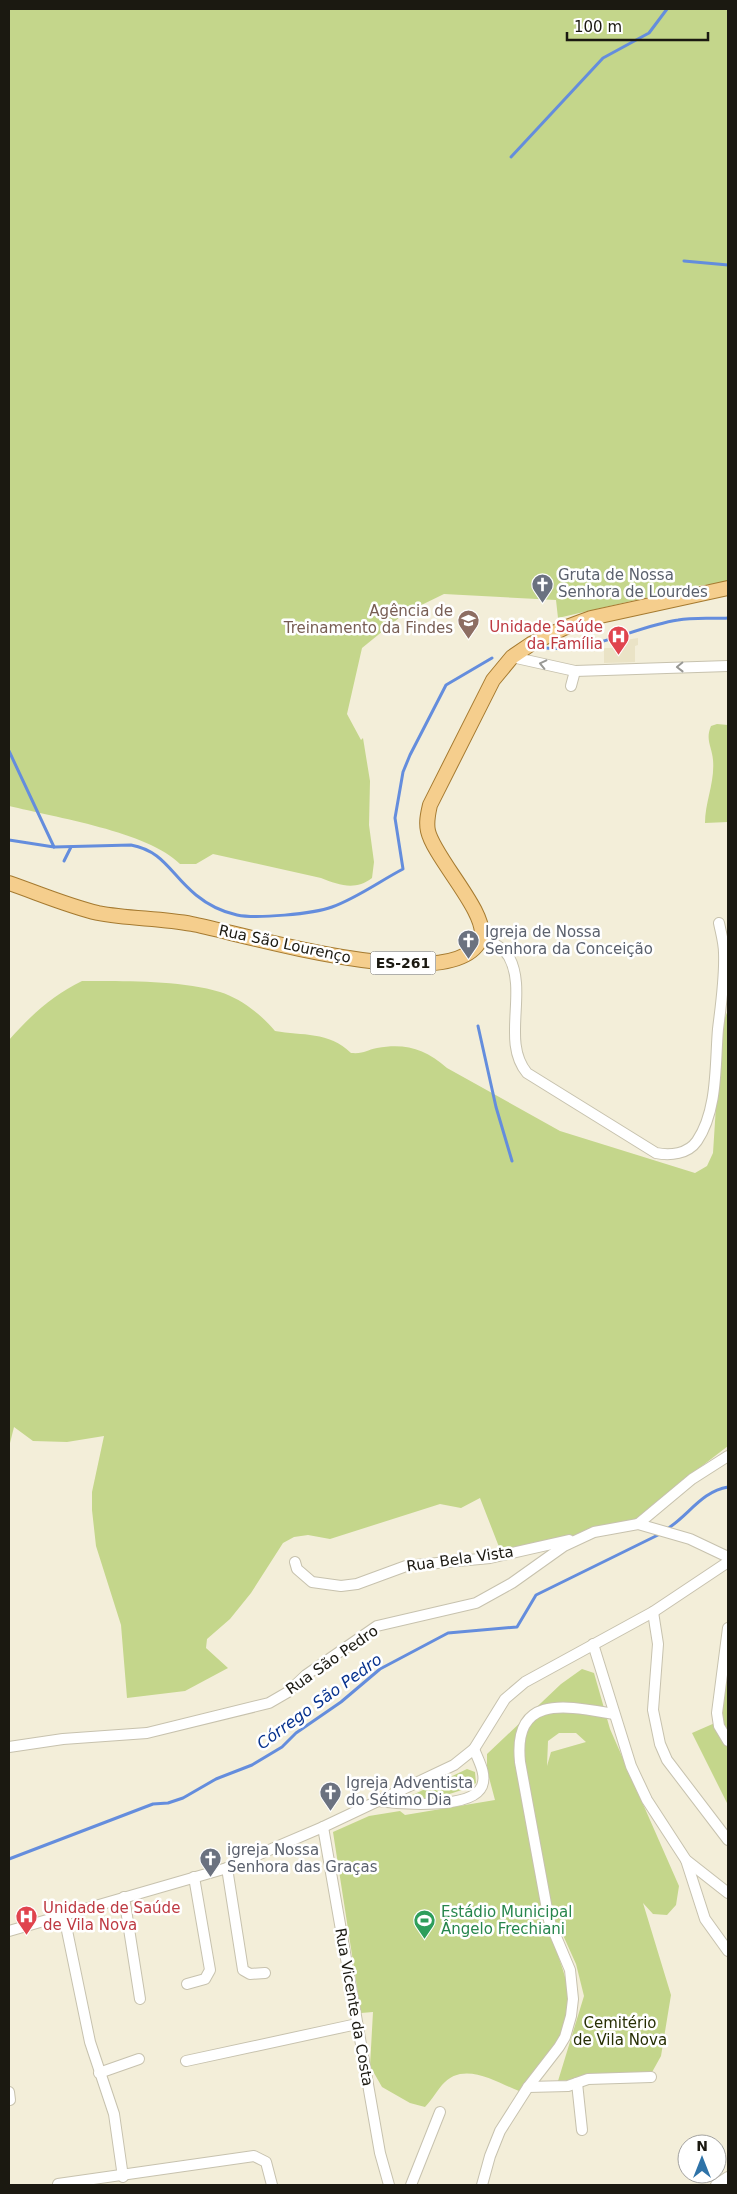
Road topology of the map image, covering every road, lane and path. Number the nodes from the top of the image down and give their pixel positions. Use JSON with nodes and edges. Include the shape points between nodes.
{"nodes":[{"id":1,"x":728,"y":588,"type":"edge"},
{"id":2,"x":512,"y":657,"type":"junction"},
{"id":3,"x":728,"y":666,"type":"edge"},
{"id":4,"x":575,"y":671,"type":"junction"},
{"id":5,"x":572,"y":686,"type":"dead end"},
{"id":6,"x":9,"y":883,"type":"edge"},
{"id":7,"x":719,"y":923,"type":"dead end"},
{"id":8,"x":481,"y":937,"type":"junction"},
{"id":9,"x":728,"y":1456,"type":"edge"},
{"id":10,"x":638,"y":1524,"type":"junction"},
{"id":11,"x":577,"y":1539,"type":"junction"},
{"id":12,"x":728,"y":1557,"type":"edge"},
{"id":13,"x":295,"y":1562,"type":"dead end"},
{"id":14,"x":728,"y":1562,"type":"edge"},
{"id":15,"x":653,"y":1612,"type":"junction"},
{"id":16,"x":728,"y":1628,"type":"edge"},
{"id":17,"x":593,"y":1644,"type":"junction"},
{"id":18,"x":614,"y":1714,"type":"junction"},
{"id":19,"x":728,"y":1741,"type":"edge"},
{"id":20,"x":9,"y":1747,"type":"edge"},
{"id":21,"x":474,"y":1749,"type":"junction"},
{"id":22,"x":378,"y":1801,"type":"junction"},
{"id":23,"x":323,"y":1827,"type":"junction"},
{"id":24,"x":728,"y":1840,"type":"edge"},
{"id":25,"x":686,"y":1860,"type":"junction"},
{"id":26,"x":227,"y":1868,"type":"junction"},
{"id":27,"x":194,"y":1877,"type":"junction"},
{"id":28,"x":728,"y":1893,"type":"edge"},
{"id":29,"x":124,"y":1897,"type":"junction"},
{"id":30,"x":64,"y":1916,"type":"junction"},
{"id":31,"x":9,"y":1931,"type":"edge"},
{"id":32,"x":728,"y":1950,"type":"edge"},
{"id":33,"x":265,"y":1973,"type":"dead end"},
{"id":34,"x":187,"y":1984,"type":"dead end"},
{"id":35,"x":140,"y":1999,"type":"dead end"},
{"id":36,"x":356,"y":2024,"type":"junction"},
{"id":37,"x":139,"y":2059,"type":"dead end"},
{"id":38,"x":186,"y":2061,"type":"dead end"},
{"id":39,"x":100,"y":2073,"type":"junction"},
{"id":40,"x":651,"y":2077,"type":"dead end"},
{"id":41,"x":577,"y":2084,"type":"junction"},
{"id":42,"x":528,"y":2087,"type":"junction"},
{"id":43,"x":440,"y":2112,"type":"dead end"},
{"id":44,"x":582,"y":2130,"type":"dead end"},
{"id":45,"x":123,"y":2177,"type":"junction"},
{"id":46,"x":728,"y":2177,"type":"edge"},
{"id":47,"x":58,"y":2184,"type":"edge"},
{"id":48,"x":272,"y":2185,"type":"edge"},
{"id":49,"x":389,"y":2185,"type":"edge"},
{"id":50,"x":411,"y":2185,"type":"edge"},
{"id":51,"x":482,"y":2185,"type":"edge"},
{"id":52,"x":716,"y":2185,"type":"edge"}],
"edges":[{"from":1,"to":2,"type":"main road","via":[[591,618],[531,644]]},
{"from":4,"to":2,"type":"street","one_way":true},
{"from":2,"to":8,"type":"main road","via":[[493,680],[430,805],[427,826],[432,842],[479,918]]},
{"from":3,"to":4,"type":"street","one_way":true},
{"from":4,"to":5,"type":"street"},
{"from":6,"to":8,"type":"main road","name":"Rua São Lourenço","number":"ES-261","via":[[96,912],[192,924],[347,959],[423,965],[466,955]]},
{"from":7,"to":8,"type":"street","via":[[724,951],[723,980],[710,1110],[696,1142],[687,1150],[664,1155],[656,1154],[527,1073],[518,1050],[514,969],[509,956],[499,946]]},
{"from":9,"to":10,"type":"street","via":[[698,1475]]},
{"from":10,"to":11,"type":"street","name":"Rua São Pedro","via":[[594,1532]]},
{"from":10,"to":12,"type":"street","via":[[690,1539]]},
{"from":11,"to":13,"type":"street","name":"Rua Bela Vista","via":[[490,1558],[406,1566],[357,1584],[341,1586],[312,1582],[297,1570]]},
{"from":11,"to":20,"type":"street","name":"Rua São Pedro","via":[[476,1603],[377,1626],[269,1703],[146,1733]]},
{"from":14,"to":15,"type":"street"},
{"from":15,"to":17,"type":"street"},
{"from":15,"to":24,"type":"street","via":[[658,1644],[653,1710],[660,1744],[672,1768]]},
{"from":16,"to":19,"type":"street","via":[[717,1714],[719,1726]]},
{"from":17,"to":18,"type":"street"},
{"from":17,"to":21,"type":"street","via":[[537,1674],[515,1690],[505,1699]]},
{"from":18,"to":25,"type":"street","via":[[631,1766],[647,1800]]},
{"from":18,"to":42,"type":"street","via":[[564,1706],[540,1709],[527,1722],[520,1737],[520,1762],[549,1920],[570,1970],[573,1998],[572,2016],[565,2037]]},
{"from":21,"to":22,"type":"street","via":[[454,1765]]},
{"from":21,"to":22,"type":"street","via":[[484,1781],[477,1793],[424,1805]]},
{"from":22,"to":23,"type":"street"},
{"from":23,"to":26,"type":"street"},
{"from":23,"to":36,"type":"street","name":"Rua Vicente da Costa"},
{"from":25,"to":28,"type":"street"},
{"from":25,"to":32,"type":"street","via":[[705,1919]]},
{"from":26,"to":27,"type":"street"},
{"from":26,"to":33,"type":"street","via":[[243,1970],[250,1974]]},
{"from":27,"to":29,"type":"street"},
{"from":27,"to":34,"type":"street","via":[[210,1970],[205,1979]]},
{"from":29,"to":30,"type":"street"},
{"from":29,"to":35,"type":"street"},
{"from":30,"to":31,"type":"street"},
{"from":30,"to":39,"type":"street","via":[[90,2042]]},
{"from":36,"to":38,"type":"street"},
{"from":36,"to":49,"type":"street","name":"Rua Vicente da Costa"},
{"from":37,"to":39,"type":"street"},
{"from":39,"to":45,"type":"street","via":[[114,2114]]},
{"from":40,"to":41,"type":"street","via":[[588,2079]]},
{"from":41,"to":42,"type":"street"},
{"from":41,"to":44,"type":"street"},
{"from":42,"to":51,"type":"street","via":[[500,2131]]},
{"from":43,"to":50,"type":"street"},
{"from":45,"to":47,"type":"street"},
{"from":45,"to":48,"type":"street","via":[[254,2156],[266,2162]]},
{"from":46,"to":52,"type":"street"}]}
